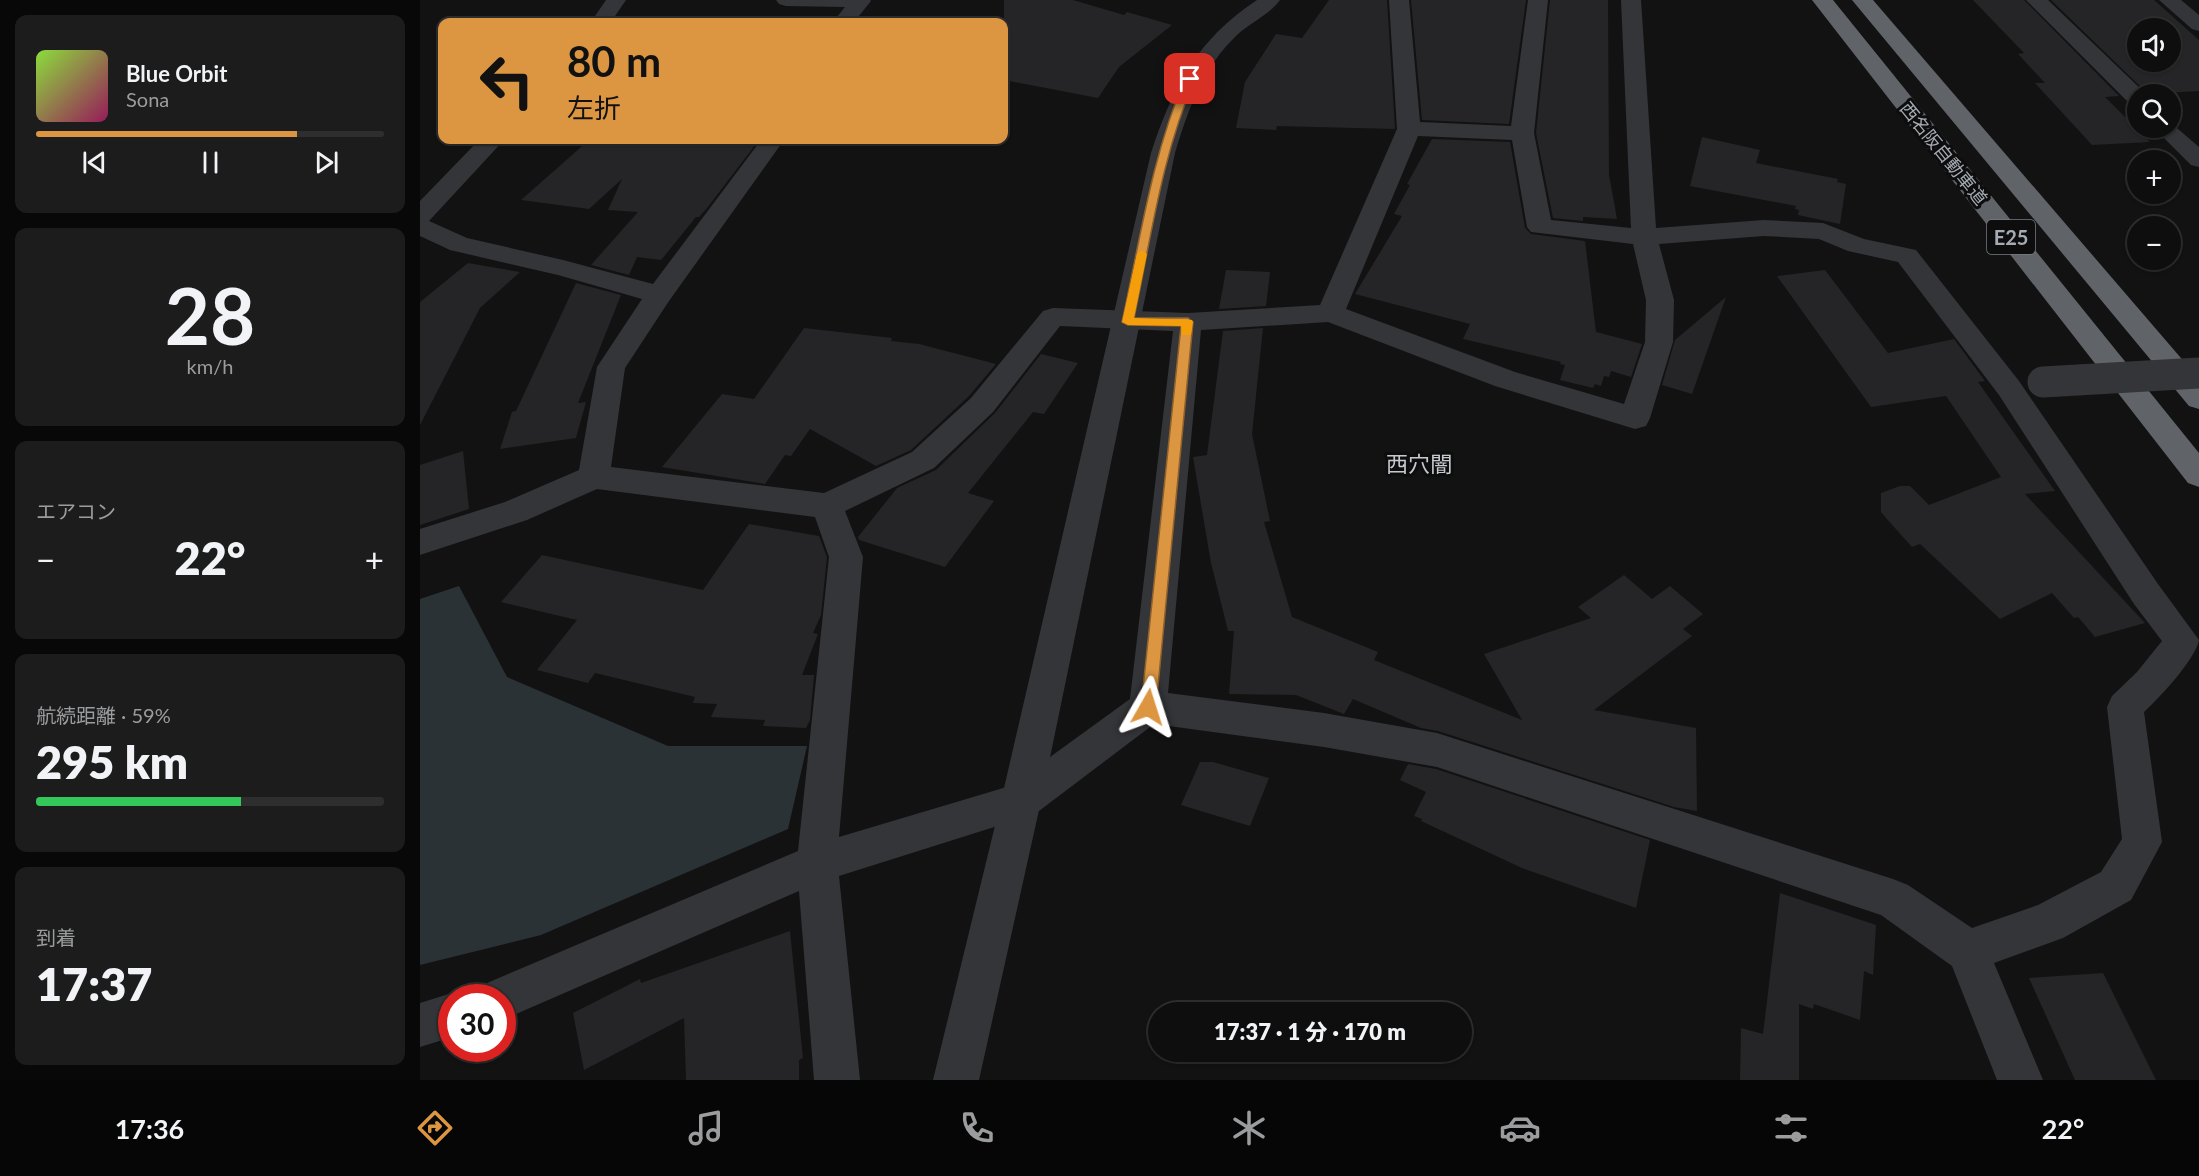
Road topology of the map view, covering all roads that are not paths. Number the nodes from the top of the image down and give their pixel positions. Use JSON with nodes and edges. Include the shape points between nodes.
{"nodes":[{"id":1,"x":616,"y":0,"type":"edge"},
{"id":2,"x":786,"y":0,"type":"edge"},
{"id":3,"x":1270,"y":0,"type":"edge"},
{"id":4,"x":1400,"y":0,"type":"edge"},
{"id":5,"x":1538,"y":0,"type":"edge"},
{"id":6,"x":1631,"y":0,"type":"edge"},
{"id":7,"x":1822,"y":0,"type":"edge"},
{"id":8,"x":1862,"y":0,"type":"edge"},
{"id":9,"x":2036,"y":0,"type":"edge"},
{"id":10,"x":2169,"y":0,"type":"edge"},
{"id":11,"x":604,"y":18,"type":"edge"},
{"id":12,"x":846,"y":18,"type":"edge"},
{"id":13,"x":2199,"y":25,"type":"edge"},
{"id":14,"x":2127,"y":88,"type":"edge"},
{"id":15,"x":1409,"y":129,"type":"junction"},
{"id":16,"x":1522,"y":133,"type":"junction"},
{"id":17,"x":2176,"y":138,"type":"edge"},
{"id":18,"x":488,"y":144,"type":"edge"},
{"id":19,"x":770,"y":144,"type":"edge"},
{"id":20,"x":2199,"y":160,"type":"edge"},
{"id":21,"x":420,"y":216,"type":"edge"},
{"id":22,"x":420,"y":227,"type":"edge"},
{"id":23,"x":1644,"y":237,"type":"junction"},
{"id":24,"x":659,"y":295,"type":"junction"},
{"id":25,"x":1330,"y":313,"type":"junction"},
{"id":26,"x":1128,"y":322,"type":"junction"},
{"id":27,"x":1188,"y":322,"type":"junction"},
{"id":28,"x":2199,"y":373,"type":"edge"},
{"id":29,"x":2026,"y":385,"type":"junction"},
{"id":30,"x":2199,"y":399,"type":"edge"},
{"id":31,"x":2199,"y":475,"type":"edge"},
{"id":32,"x":594,"y":477,"type":"junction"},
{"id":33,"x":827,"y":506,"type":"junction"},
{"id":34,"x":420,"y":542,"type":"edge"},
{"id":35,"x":1148,"y":707,"type":"junction"},
{"id":36,"x":1021,"y":801,"type":"junction"},
{"id":37,"x":817,"y":863,"type":"junction"},
{"id":38,"x":1968,"y":951,"type":"junction"},
{"id":39,"x":516,"y":992,"type":"edge"},
{"id":40,"x":438,"y":1019,"type":"edge"},
{"id":41,"x":420,"y":1025,"type":"edge"},
{"id":42,"x":837,"y":1080,"type":"edge"},
{"id":43,"x":956,"y":1080,"type":"edge"},
{"id":44,"x":2019,"y":1080,"type":"edge"}],
"edges":[{"from":1,"to":11,"type":"street"},
{"from":2,"to":12,"type":"street","via":[[861,1]]},
{"from":3,"to":26,"type":"street","via":[[1228,32],[1190,79],[1163,153]]},
{"from":4,"to":15,"type":"street"},
{"from":5,"to":16,"type":"street"},
{"from":6,"to":23,"type":"street"},
{"from":7,"to":31,"type":"highway","name":"西名阪自動車道","number":"E25"},
{"from":8,"to":30,"type":"highway","name":"西名阪自動車道","number":"E25"},
{"from":9,"to":14,"type":"street"},
{"from":10,"to":13,"type":"street"},
{"from":15,"to":16,"type":"street"},
{"from":15,"to":25,"type":"street"},
{"from":16,"to":23,"type":"street","via":[[1539,227]]},
{"from":17,"to":20,"type":"street"},
{"from":18,"to":21,"type":"street"},
{"from":19,"to":24,"type":"street"},
{"from":22,"to":24,"type":"street","via":[[459,244]]},
{"from":23,"to":25,"type":"street","via":[[1660,300],[1659,342],[1635,418],[1505,379]]},
{"from":23,"to":29,"type":"street","via":[[1764,228],[1823,231],[1857,245],[1907,256]]},
{"from":24,"to":32,"type":"street","via":[[611,367]]},
{"from":25,"to":27,"type":"street"},
{"from":26,"to":27,"type":"street"},
{"from":26,"to":33,"type":"street","via":[[1053,317],[982,405],[923,460]]},
{"from":26,"to":36,"type":"street"},
{"from":27,"to":35,"type":"street"},
{"from":28,"to":29,"type":"street","bridge":true},
{"from":29,"to":38,"type":"street","via":[[2146,594],[2182,641],[2150,683],[2125,707],[2142,842],[2116,886],[2048,923]]},
{"from":32,"to":33,"type":"street"},
{"from":32,"to":34,"type":"street","via":[[516,511]]},
{"from":33,"to":37,"type":"street","via":[[846,557]]},
{"from":35,"to":36,"type":"street"},
{"from":35,"to":38,"type":"street","via":[[1324,730],[1437,750],[1893,899]]},
{"from":36,"to":37,"type":"street"},
{"from":36,"to":43,"type":"street"},
{"from":37,"to":39,"type":"street"},
{"from":37,"to":42,"type":"street"},
{"from":38,"to":44,"type":"street"},
{"from":40,"to":41,"type":"street"}]}
